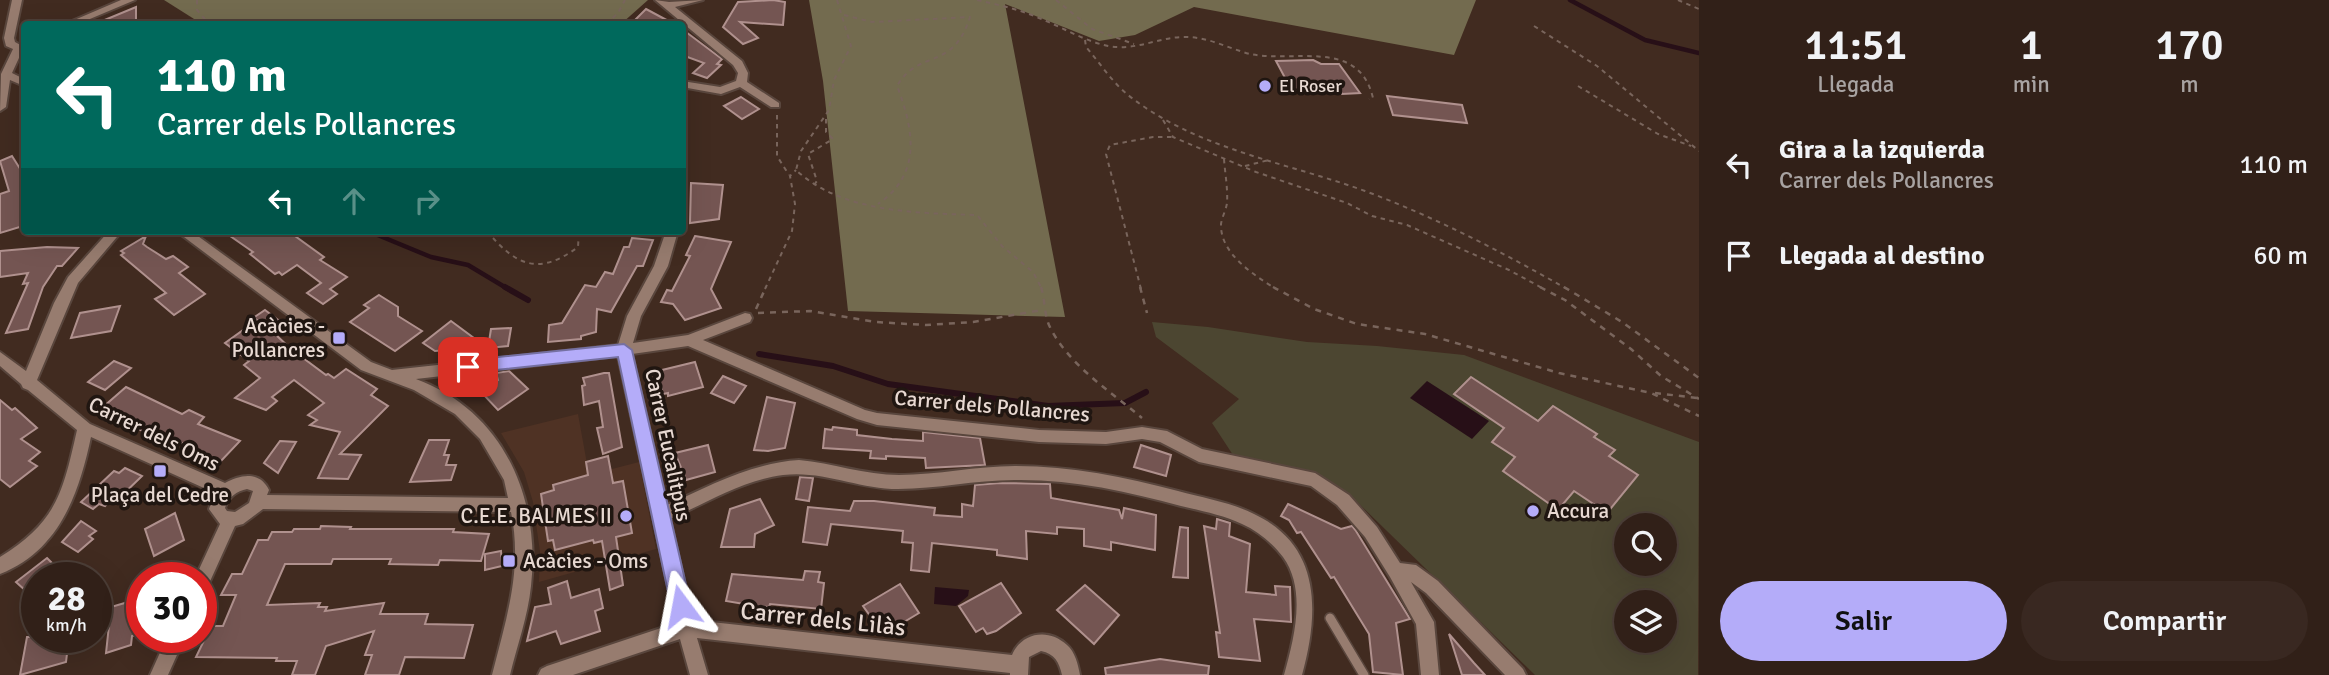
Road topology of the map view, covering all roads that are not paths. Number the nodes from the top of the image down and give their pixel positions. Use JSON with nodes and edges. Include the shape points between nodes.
{"nodes":[{"id":1,"x":17,"y":0,"type":"edge"},
{"id":2,"x":130,"y":0,"type":"edge"},
{"id":3,"x":698,"y":0,"type":"edge"},
{"id":4,"x":665,"y":3,"type":"edge"},
{"id":5,"x":78,"y":21,"type":"edge"},
{"id":6,"x":21,"y":46,"type":"edge"},
{"id":7,"x":21,"y":47,"type":"edge"},
{"id":8,"x":6,"y":74,"type":"junction"},
{"id":9,"x":21,"y":82,"type":"edge"},
{"id":10,"x":741,"y":83,"type":"junction"},
{"id":11,"x":686,"y":86,"type":"edge"},
{"id":12,"x":775,"y":105,"type":"road end"},
{"id":13,"x":0,"y":107,"type":"edge"},
{"id":14,"x":113,"y":235,"type":"edge"},
{"id":15,"x":187,"y":235,"type":"edge"},
{"id":16,"x":671,"y":235,"type":"edge"},
{"id":17,"x":745,"y":318,"type":"dead end"},
{"id":18,"x":689,"y":340,"type":"junction"},
{"id":19,"x":624,"y":350,"type":"junction"},
{"id":20,"x":0,"y":358,"type":"edge"},
{"id":21,"x":390,"y":376,"type":"junction"},
{"id":22,"x":28,"y":384,"type":"junction"},
{"id":23,"x":85,"y":428,"type":"junction"},
{"id":24,"x":226,"y":491,"type":"junction"},
{"id":25,"x":260,"y":502,"type":"junction"},
{"id":26,"x":519,"y":505,"type":"junction"},
{"id":27,"x":661,"y":515,"type":"junction"},
{"id":28,"x":230,"y":519,"type":"junction"},
{"id":29,"x":210,"y":562,"type":"edge"},
{"id":30,"x":0,"y":566,"type":"edge"},
{"id":31,"x":1396,"y":571,"type":"junction"},
{"id":32,"x":1330,"y":618,"type":"dead end"},
{"id":33,"x":686,"y":628,"type":"junction"},
{"id":34,"x":169,"y":653,"type":"edge"},
{"id":35,"x":694,"y":670,"type":"edge"},
{"id":36,"x":1018,"y":670,"type":"edge"},
{"id":37,"x":159,"y":675,"type":"edge"},
{"id":38,"x":501,"y":675,"type":"edge"},
{"id":39,"x":547,"y":675,"type":"edge"},
{"id":40,"x":1071,"y":675,"type":"edge"},
{"id":41,"x":1293,"y":675,"type":"edge"},
{"id":42,"x":1364,"y":675,"type":"edge"},
{"id":43,"x":1430,"y":675,"type":"edge"},
{"id":44,"x":1517,"y":675,"type":"edge"}],
"edges":[{"from":1,"to":6,"type":"street","via":[[9,38],[10,44]]},
{"from":2,"to":5,"type":"street"},
{"from":3,"to":4,"type":"street"},
{"from":4,"to":10,"type":"street","via":[[738,63]]},
{"from":7,"to":8,"type":"street"},
{"from":8,"to":9,"type":"street"},
{"from":8,"to":13,"type":"street"},
{"from":10,"to":11,"type":"street","via":[[721,91]]},
{"from":10,"to":12,"type":"street"},
{"from":14,"to":22,"type":"street","via":[[74,280]]},
{"from":15,"to":21,"type":"street","via":[[366,366]]},
{"from":16,"to":19,"type":"street","name":"Carrer Eucalitpus","via":[[661,265],[634,316]]},
{"from":17,"to":18,"type":"street"},
{"from":18,"to":19,"type":"street"},
{"from":18,"to":31,"type":"street","name":"Carrer dels Pollancres","via":[[877,419],[1039,436],[1106,438],[1142,433],[1162,436],[1199,455],[1315,480],[1343,500]]},
{"from":19,"to":21,"type":"street"},
{"from":19,"to":27,"type":"street","name":"Carrer Eucalitpus"},
{"from":20,"to":22,"type":"street","name":"Carrer dels Oms"},
{"from":21,"to":26,"type":"street","via":[[419,386],[460,410],[479,428],[504,463]]},
{"from":22,"to":23,"type":"street","name":"Carrer dels Oms"},
{"from":23,"to":24,"type":"street","name":"Carrer dels Oms"},
{"from":23,"to":30,"type":"street","via":[[65,507],[43,535]]},
{"from":24,"to":25,"type":"street","via":[[240,483],[254,483],[261,490]]},
{"from":24,"to":28,"type":"street","via":[[217,509]]},
{"from":25,"to":26,"type":"street"},
{"from":25,"to":28,"type":"street","via":[[244,516]]},
{"from":26,"to":38,"type":"street","via":[[523,587]]},
{"from":27,"to":33,"type":"street","name":"Carrer Eucalitpus"},
{"from":27,"to":41,"type":"street","via":[[760,474],[805,467],[875,481],[1040,474],[1145,489],[1241,516],[1273,534],[1284,546],[1297,566],[1306,602],[1305,631]]},
{"from":28,"to":29,"type":"street"},
{"from":31,"to":43,"type":"street","name":"Carrer dels Pollancres","via":[[1425,622]]},
{"from":31,"to":44,"type":"street","via":[[1410,570],[1432,587]]},
{"from":32,"to":42,"type":"lane"},
{"from":33,"to":35,"type":"street","name":"Carrer Eucalitpus"},
{"from":33,"to":36,"type":"street","name":"Carrer dels Lilàs"},
{"from":33,"to":39,"type":"street","name":"Carrer dels Lilàs"},
{"from":34,"to":37,"type":"street"},
{"from":36,"to":40,"type":"street","via":[[1023,650],[1045,643],[1060,650]]}]}
